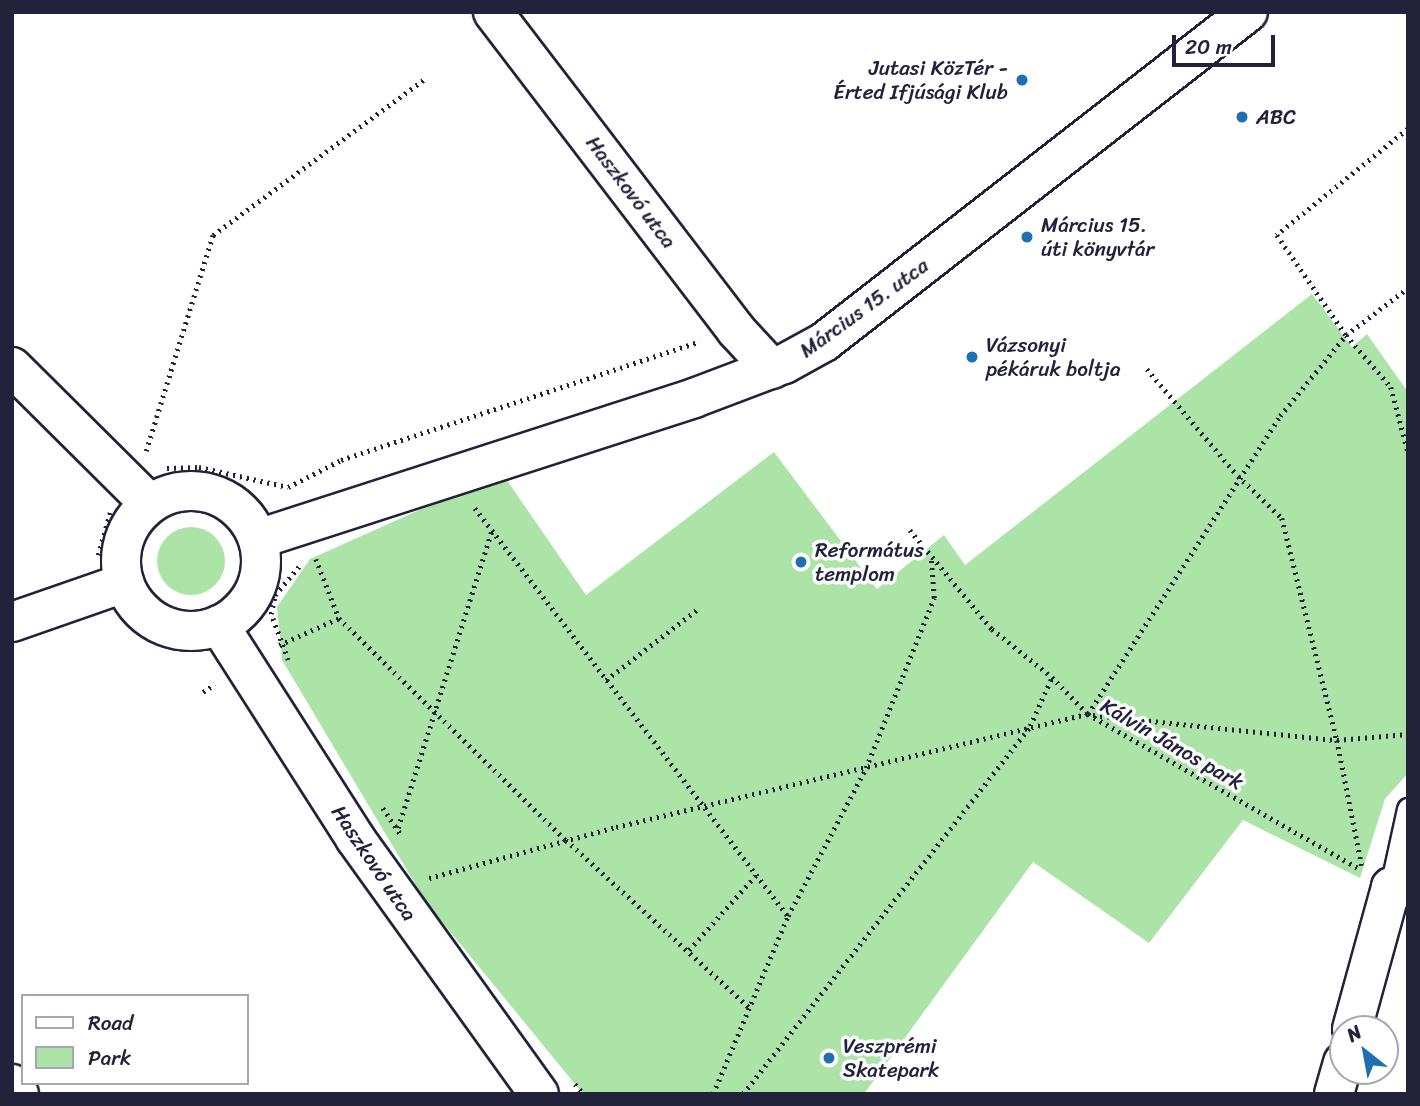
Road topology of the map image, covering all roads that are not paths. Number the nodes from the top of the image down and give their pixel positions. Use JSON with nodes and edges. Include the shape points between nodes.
{"nodes":[{"id":1,"x":493,"y":12,"type":"edge"},
{"id":2,"x":1248,"y":12,"type":"edge"},
{"id":3,"x":12,"y":367,"type":"edge"},
{"id":4,"x":772,"y":369,"type":"junction"},
{"id":5,"x":141,"y":492,"type":"junction"},
{"id":6,"x":258,"y":539,"type":"junction"},
{"id":7,"x":111,"y":573,"type":"junction"},
{"id":8,"x":12,"y":622,"type":"edge"},
{"id":9,"x":219,"y":625,"type":"junction"},
{"id":10,"x":1408,"y":809,"type":"edge"},
{"id":11,"x":1387,"y":882,"type":"edge"},
{"id":12,"x":1355,"y":1015,"type":"edge"},
{"id":13,"x":12,"y":1084,"type":"edge"},
{"id":14,"x":19,"y":1094,"type":"edge"},
{"id":15,"x":539,"y":1094,"type":"edge"}],
"edges":[{"from":1,"to":4,"type":"street","name":"Haszkovó utca","via":[[736,330]]},
{"from":2,"to":4,"type":"street","name":"Március 15. utca","via":[[824,342]]},
{"from":3,"to":5,"type":"street"},
{"from":4,"to":6,"type":"street","name":"Március 15. utca"},
{"from":5,"to":6,"type":"street","via":[[212,495],[247,519]]},
{"from":5,"to":7,"type":"street","via":[[120,561]]},
{"from":6,"to":9,"type":"street","via":[[257,584],[236,615]]},
{"from":7,"to":8,"type":"street"},
{"from":7,"to":9,"type":"street","via":[[141,611],[158,624],[193,631]]},
{"from":9,"to":15,"type":"street","name":"Haszkovó utca","via":[[355,838]]},
{"from":10,"to":11,"type":"lane"},
{"from":11,"to":12,"type":"street"},
{"from":13,"to":14,"type":"street"}]}
